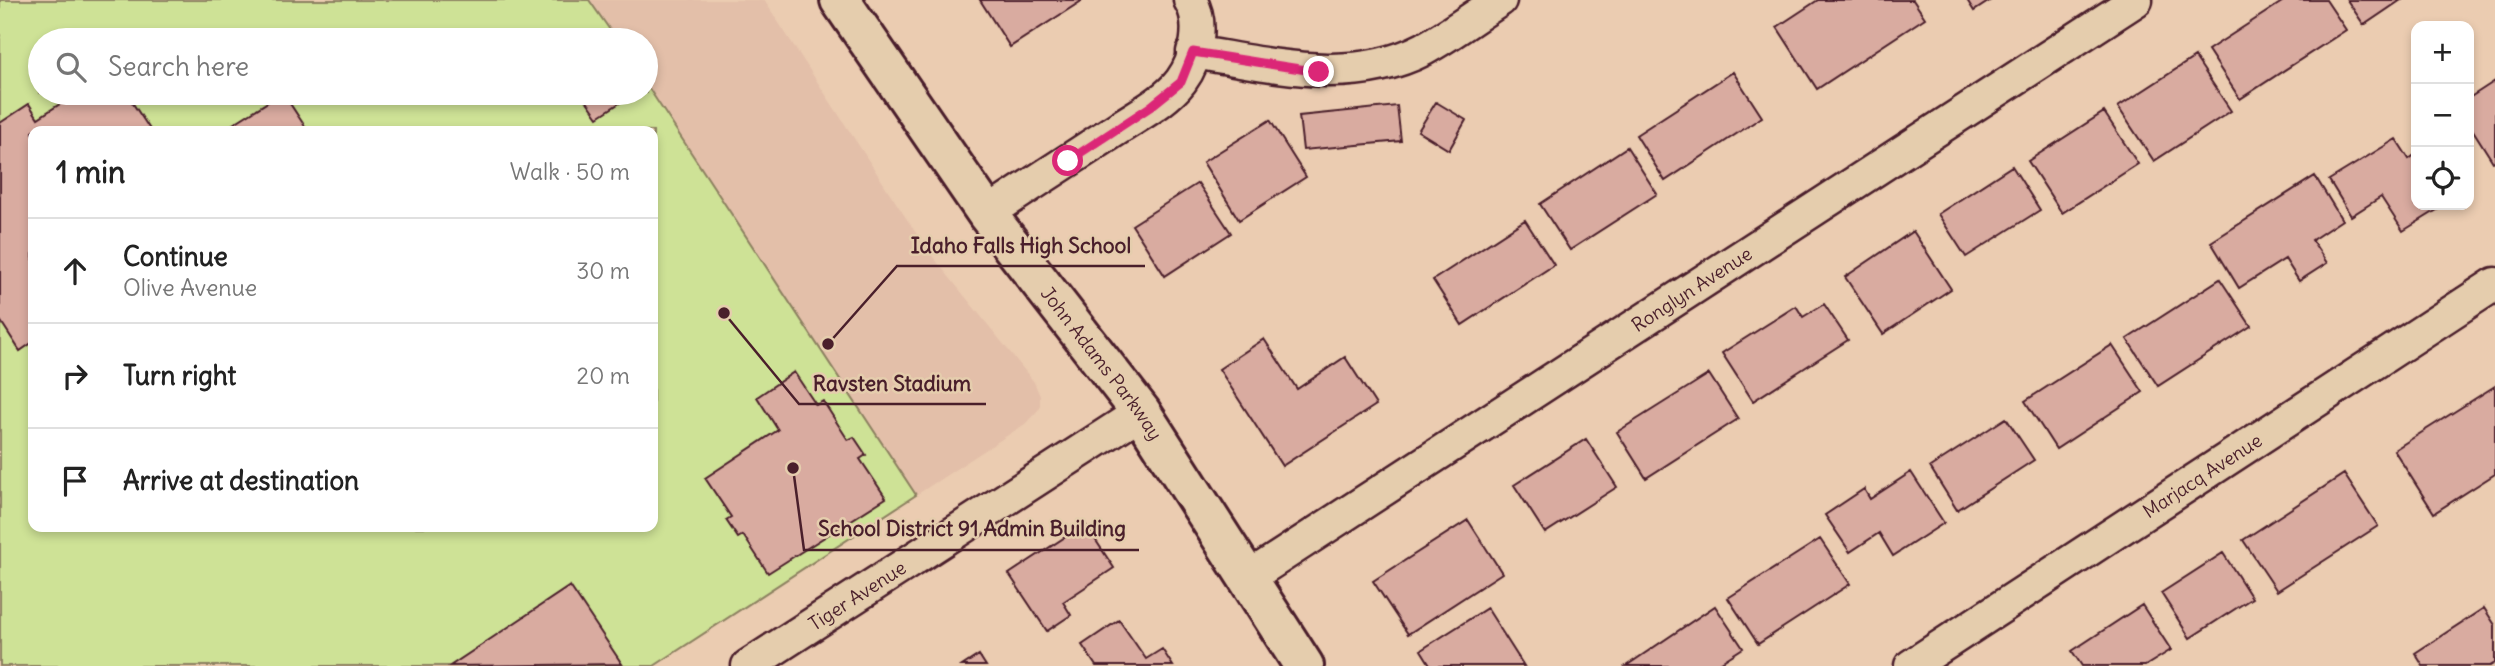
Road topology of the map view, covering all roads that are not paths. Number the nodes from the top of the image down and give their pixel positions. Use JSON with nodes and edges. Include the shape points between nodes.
{"nodes":[{"id":1,"x":840,"y":0,"type":"edge"},
{"id":2,"x":1190,"y":0,"type":"edge"},
{"id":3,"x":1500,"y":0,"type":"edge"},
{"id":4,"x":2136,"y":0,"type":"edge"},
{"id":5,"x":1191,"y":59,"type":"junction"},
{"id":6,"x":987,"y":214,"type":"junction"},
{"id":7,"x":2495,"y":284,"type":"edge"},
{"id":8,"x":1141,"y":412,"type":"junction"},
{"id":9,"x":1249,"y":577,"type":"junction"},
{"id":10,"x":748,"y":666,"type":"edge"},
{"id":11,"x":1304,"y":666,"type":"edge"},
{"id":12,"x":1911,"y":666,"type":"edge"}],
"edges":[{"from":1,"to":6,"type":"street","name":"John Adams Parkway"},
{"from":2,"to":5,"type":"street","via":[[1196,10],[1198,34]]},
{"from":3,"to":5,"type":"street","via":[[1423,49],[1377,67],[1319,72]]},
{"from":4,"to":9,"type":"street","name":"Ronglyn Avenue"},
{"from":5,"to":6,"type":"street","via":[[1181,82],[1150,107]]},
{"from":6,"to":8,"type":"street","name":"John Adams Parkway"},
{"from":7,"to":12,"type":"street","name":"Marjacq Avenue"},
{"from":8,"to":9,"type":"street","name":"John Adams Parkway"},
{"from":8,"to":10,"type":"street","name":"Tiger Avenue"},
{"from":9,"to":11,"type":"street","name":"John Adams Parkway"}]}
